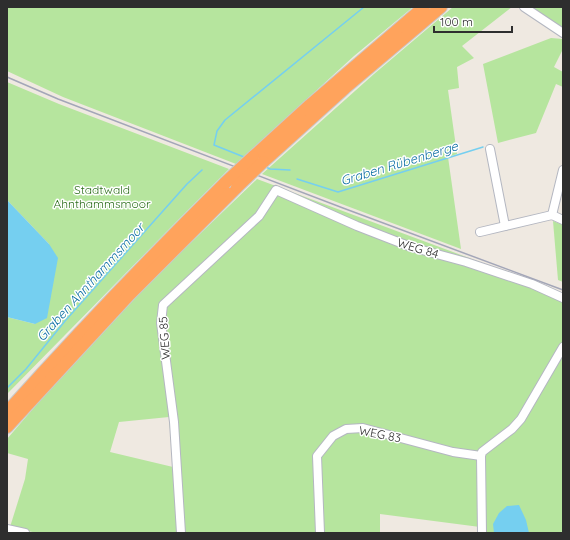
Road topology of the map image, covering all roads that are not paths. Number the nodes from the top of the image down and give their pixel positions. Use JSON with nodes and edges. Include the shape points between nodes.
{"nodes":[{"id":1,"x":424,"y":7,"type":"edge"},
{"id":2,"x":441,"y":7,"type":"edge"},
{"id":3,"x":524,"y":7,"type":"edge"},
{"id":4,"x":563,"y":33,"type":"edge"},
{"id":5,"x":490,"y":149,"type":"dead end"},
{"id":6,"x":258,"y":160,"type":"junction"},
{"id":7,"x":563,"y":170,"type":"edge"},
{"id":8,"x":231,"y":185,"type":"junction"},
{"id":9,"x":276,"y":190,"type":"joint"},
{"id":10,"x":552,"y":215,"type":"junction"},
{"id":11,"x":563,"y":220,"type":"edge"},
{"id":12,"x":506,"y":226,"type":"junction"},
{"id":13,"x":480,"y":232,"type":"dead end"},
{"id":14,"x":563,"y":298,"type":"edge"},
{"id":15,"x":563,"y":347,"type":"edge"},
{"id":16,"x":7,"y":412,"type":"edge"},
{"id":17,"x":7,"y":426,"type":"edge"},
{"id":18,"x":481,"y":456,"type":"junction"},
{"id":19,"x":7,"y":529,"type":"edge"},
{"id":20,"x":25,"y":533,"type":"edge"},
{"id":21,"x":181,"y":533,"type":"edge"},
{"id":22,"x":320,"y":533,"type":"edge"},
{"id":23,"x":482,"y":533,"type":"edge"}],
"edges":[{"from":1,"to":6,"type":"highway","via":[[310,105]]},
{"from":2,"to":6,"type":"highway"},
{"from":3,"to":4,"type":"street"},
{"from":5,"to":12,"type":"street"},
{"from":6,"to":8,"type":"highway","bridge":true},
{"from":7,"to":10,"type":"street"},
{"from":8,"to":16,"type":"highway","via":[[180,228],[96,314]]},
{"from":8,"to":17,"type":"highway"},
{"from":9,"to":14,"type":"street","name":"WEG 84","via":[[411,247],[532,284]]},
{"from":9,"to":21,"type":"street","name":"WEG 85","via":[[259,216],[163,305],[161,323],[174,422]]},
{"from":10,"to":11,"type":"street"},
{"from":10,"to":12,"type":"street"},
{"from":12,"to":13,"type":"street"},
{"from":15,"to":18,"type":"street","via":[[521,419],[482,452]]},
{"from":18,"to":22,"type":"street","name":"WEG 83","via":[[452,452],[363,428],[346,429],[333,436],[317,456]]},
{"from":18,"to":23,"type":"street"},
{"from":19,"to":20,"type":"street"}]}
